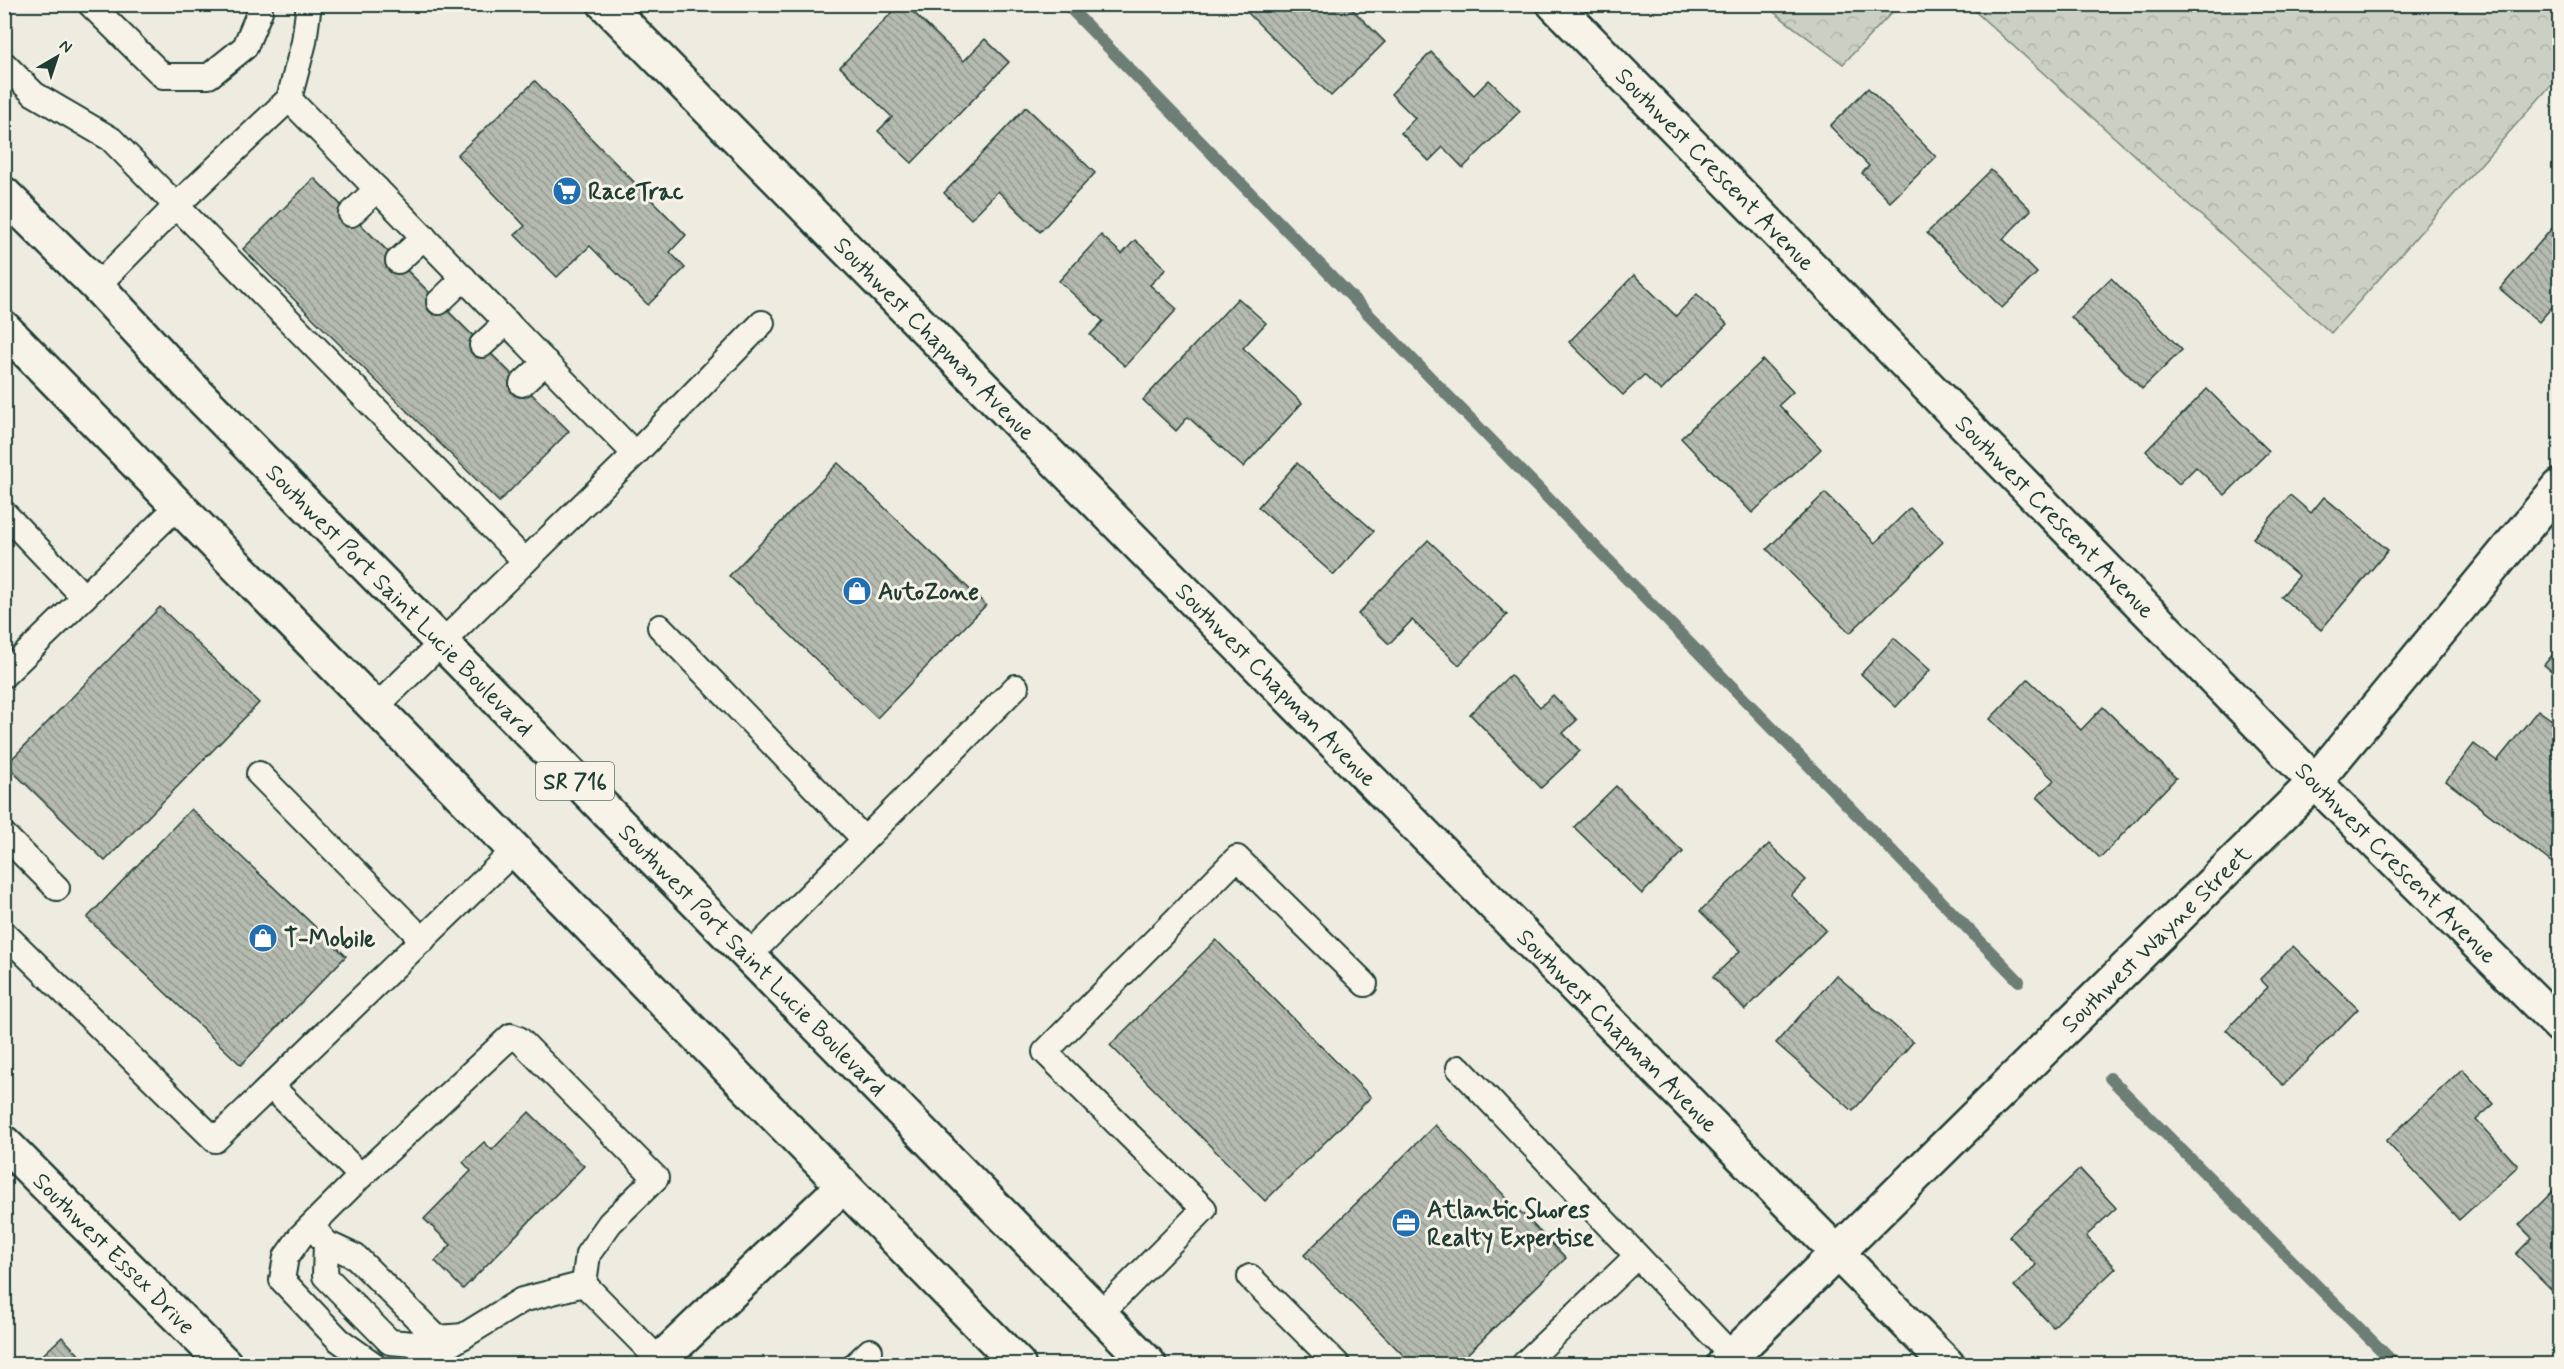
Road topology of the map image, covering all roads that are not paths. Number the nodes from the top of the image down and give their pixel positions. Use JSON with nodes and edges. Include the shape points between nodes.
{"nodes":[{"id":1,"x":90,"y":4,"type":"edge"},
{"id":2,"x":257,"y":4,"type":"edge"},
{"id":3,"x":309,"y":4,"type":"edge"},
{"id":4,"x":605,"y":4,"type":"edge"},
{"id":5,"x":1554,"y":4,"type":"edge"},
{"id":6,"x":4,"y":64,"type":"edge"},
{"id":7,"x":289,"y":99,"type":"junction"},
{"id":8,"x":377,"y":189,"type":"junction"},
{"id":9,"x":4,"y":194,"type":"edge"},
{"id":10,"x":177,"y":206,"type":"junction"},
{"id":11,"x":351,"y":214,"type":"dead end"},
{"id":12,"x":424,"y":237,"type":"junction"},
{"id":13,"x":398,"y":261,"type":"dead end"},
{"id":14,"x":464,"y":278,"type":"junction"},
{"id":15,"x":97,"y":286,"type":"junction"},
{"id":16,"x":439,"y":303,"type":"dead end"},
{"id":17,"x":507,"y":322,"type":"junction"},
{"id":18,"x":762,"y":323,"type":"dead end"},
{"id":19,"x":6,"y":332,"type":"edge"},
{"id":20,"x":482,"y":345,"type":"dead end"},
{"id":21,"x":546,"y":362,"type":"junction"},
{"id":22,"x":522,"y":384,"type":"dead end"},
{"id":23,"x":635,"y":454,"type":"junction"},
{"id":24,"x":2559,"y":486,"type":"edge"},
{"id":25,"x":178,"y":505,"type":"junction"},
{"id":26,"x":4,"y":513,"type":"edge"},
{"id":27,"x":525,"y":561,"type":"junction"},
{"id":28,"x":84,"y":597,"type":"junction"},
{"id":29,"x":660,"y":627,"type":"dead end"},
{"id":30,"x":441,"y":644,"type":"junction"},
{"id":31,"x":4,"y":675,"type":"edge"},
{"id":32,"x":1016,"y":687,"type":"dead end"},
{"id":33,"x":376,"y":707,"type":"junction"},
{"id":34,"x":260,"y":774,"type":"dead end"},
{"id":35,"x":2315,"y":782,"type":"junction"},
{"id":36,"x":4,"y":835,"type":"edge"},
{"id":37,"x":864,"y":839,"type":"junction"},
{"id":38,"x":515,"y":850,"type":"junction"},
{"id":39,"x":57,"y":888,"type":"dead end"},
{"id":40,"x":4,"y":933,"type":"edge"},
{"id":41,"x":423,"y":940,"type":"junction"},
{"id":42,"x":748,"y":957,"type":"junction"},
{"id":43,"x":1365,"y":984,"type":"dead end"},
{"id":44,"x":2559,"y":1026,"type":"edge"},
{"id":45,"x":1459,"y":1068,"type":"dead end"},
{"id":46,"x":272,"y":1086,"type":"junction"},
{"id":47,"x":4,"y":1143,"type":"edge"},
{"id":48,"x":361,"y":1176,"type":"junction"},
{"id":49,"x":843,"y":1186,"type":"junction"},
{"id":50,"x":319,"y":1234,"type":"junction"},
{"id":51,"x":1836,"y":1252,"type":"junction"},
{"id":52,"x":1637,"y":1256,"type":"junction"},
{"id":53,"x":1250,"y":1277,"type":"dead end"},
{"id":54,"x":584,"y":1284,"type":"junction"},
{"id":55,"x":1100,"y":1314,"type":"junction"},
{"id":56,"x":465,"y":1336,"type":"junction"},
{"id":57,"x":437,"y":1338,"type":"junction"},
{"id":58,"x":1732,"y":1362,"type":"edge"},
{"id":59,"x":658,"y":1363,"type":"edge"},
{"id":60,"x":225,"y":1365,"type":"edge"},
{"id":61,"x":373,"y":1365,"type":"edge"},
{"id":62,"x":418,"y":1365,"type":"edge"},
{"id":63,"x":1018,"y":1365,"type":"edge"},
{"id":64,"x":1149,"y":1365,"type":"edge"},
{"id":65,"x":1337,"y":1365,"type":"edge"},
{"id":66,"x":1524,"y":1365,"type":"edge"},
{"id":67,"x":1947,"y":1365,"type":"edge"}],
"edges":[{"from":1,"to":2,"type":"lane","via":[[163,75],[209,76],[245,47],[260,11]]},
{"from":3,"to":7,"type":"lane"},
{"from":4,"to":51,"type":"street","name":"Southwest Chapman Avenue"},
{"from":5,"to":35,"type":"street","name":"Southwest Crescent Avenue"},
{"from":6,"to":10,"type":"lane","via":[[34,94],[111,139]]},
{"from":7,"to":8,"type":"lane"},
{"from":7,"to":10,"type":"lane"},
{"from":8,"to":11,"type":"lane"},
{"from":8,"to":12,"type":"lane"},
{"from":9,"to":15,"type":"street","name":"Southwest Port Saint Lucie Boulevard","number":"SR 716"},
{"from":10,"to":15,"type":"lane"},
{"from":10,"to":27,"type":"lane","via":[[272,290],[443,462]]},
{"from":12,"to":13,"type":"lane"},
{"from":12,"to":14,"type":"lane"},
{"from":14,"to":16,"type":"lane"},
{"from":14,"to":17,"type":"lane"},
{"from":15,"to":30,"type":"street","name":"Southwest Port Saint Lucie Boulevard","number":"SR 716"},
{"from":17,"to":20,"type":"lane"},
{"from":17,"to":21,"type":"lane"},
{"from":18,"to":23,"type":"lane"},
{"from":19,"to":25,"type":"street"},
{"from":21,"to":22,"type":"lane"},
{"from":21,"to":23,"type":"lane"},
{"from":23,"to":27,"type":"lane"},
{"from":24,"to":35,"type":"street","name":"Southwest Wayne Street"},
{"from":25,"to":28,"type":"lane"},
{"from":25,"to":33,"type":"street"},
{"from":26,"to":28,"type":"lane"},
{"from":27,"to":30,"type":"lane"},
{"from":28,"to":31,"type":"lane"},
{"from":29,"to":37,"type":"lane"},
{"from":30,"to":33,"type":"lane"},
{"from":30,"to":42,"type":"street","name":"Southwest Port Saint Lucie Boulevard","number":"SR 716"},
{"from":32,"to":37,"type":"lane"},
{"from":33,"to":38,"type":"street"},
{"from":34,"to":41,"type":"lane"},
{"from":35,"to":44,"type":"street","name":"Southwest Crescent Avenue"},
{"from":35,"to":51,"type":"street","name":"Southwest Wayne Street"},
{"from":36,"to":39,"type":"lane"},
{"from":37,"to":42,"type":"lane"},
{"from":38,"to":41,"type":"lane"},
{"from":38,"to":49,"type":"street"},
{"from":40,"to":46,"type":"lane","via":[[215,1140]]},
{"from":41,"to":46,"type":"lane"},
{"from":42,"to":55,"type":"street","name":"Southwest Port Saint Lucie Boulevard","number":"SR 716"},
{"from":43,"to":55,"type":"lane","via":[[1237,858],[1045,1052],[1204,1209]]},
{"from":45,"to":52,"type":"lane"},
{"from":46,"to":48,"type":"lane"},
{"from":47,"to":60,"type":"street","name":"Southwest Essex Drive"},
{"from":48,"to":50,"type":"lane"},
{"from":48,"to":54,"type":"lane","via":[[511,1036],[656,1178],[610,1223],[588,1254]]},
{"from":49,"to":59,"type":"street"},
{"from":49,"to":63,"type":"street"},
{"from":50,"to":57,"type":"lane","via":[[356,1257]]},
{"from":50,"to":57,"type":"lane","via":[[326,1276],[390,1342],[413,1344]]},
{"from":50,"to":61,"type":"lane","via":[[286,1257],[282,1280],[339,1340]]},
{"from":51,"to":58,"type":"street","name":"Southwest Wayne Street"},
{"from":51,"to":67,"type":"street","name":"Southwest Chapman Avenue"},
{"from":52,"to":58,"type":"lane"},
{"from":52,"to":66,"type":"lane"},
{"from":53,"to":65,"type":"lane"},
{"from":54,"to":56,"type":"lane","via":[[522,1300]]},
{"from":54,"to":59,"type":"lane"},
{"from":55,"to":64,"type":"street","name":"Southwest Port Saint Lucie Boulevard","number":"SR 716"},
{"from":56,"to":57,"type":"lane"},
{"from":56,"to":62,"type":"lane"}]}
